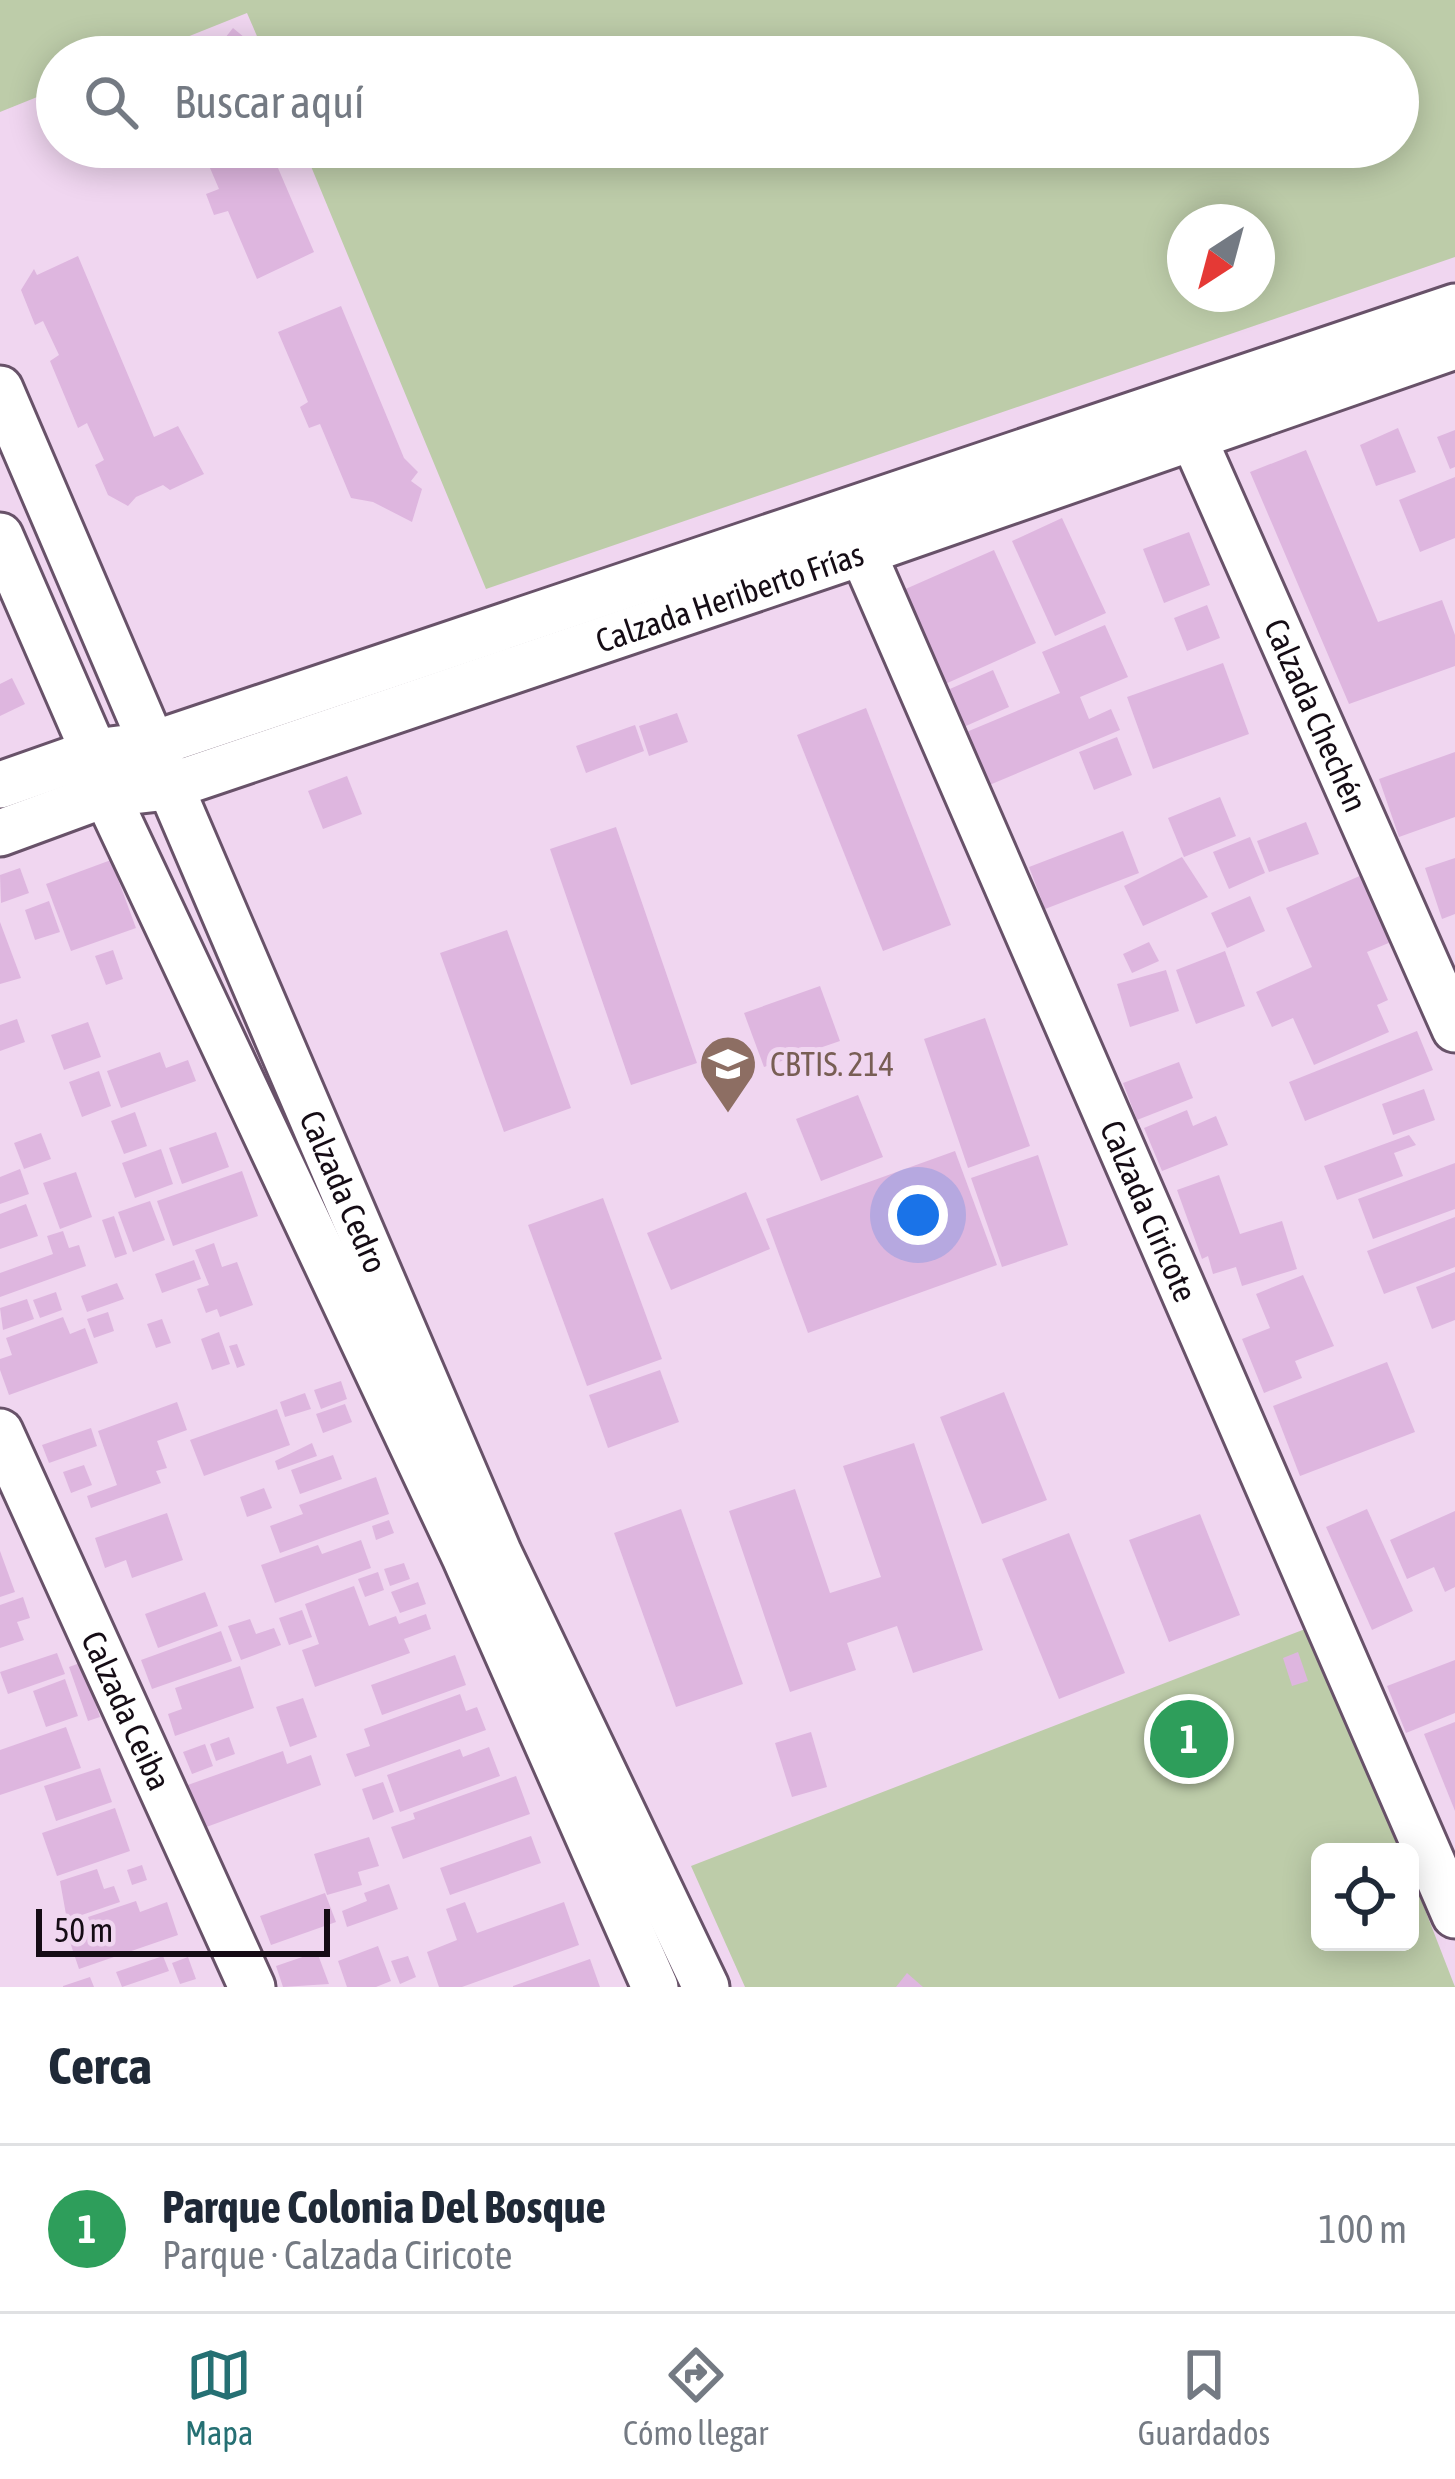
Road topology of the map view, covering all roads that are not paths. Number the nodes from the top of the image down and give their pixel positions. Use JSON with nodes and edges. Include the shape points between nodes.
{"nodes":[{"id":1,"x":1455,"y":307,"type":"edge"},
{"id":2,"x":1455,"y":346,"type":"edge"},
{"id":3,"x":0,"y":388,"type":"edge"},
{"id":4,"x":1184,"y":418,"type":"junction"},
{"id":5,"x":845,"y":509,"type":"junction"},
{"id":6,"x":0,"y":536,"type":"edge"},
{"id":7,"x":860,"y":553,"type":"junction"},
{"id":8,"x":151,"y":745,"type":"junction"},
{"id":9,"x":100,"y":773,"type":"junction"},
{"id":10,"x":0,"y":785,"type":"edge"},
{"id":11,"x":168,"y":787,"type":"junction"},
{"id":12,"x":0,"y":833,"type":"edge"},
{"id":13,"x":1455,"y":1029,"type":"edge"},
{"id":14,"x":0,"y":1432,"type":"edge"},
{"id":15,"x":1455,"y":1915,"type":"edge"},
{"id":16,"x":252,"y":1987,"type":"edge"},
{"id":17,"x":655,"y":1987,"type":"edge"},
{"id":18,"x":706,"y":1987,"type":"edge"}],
"edges":[{"from":1,"to":4,"type":"street","name":"Calzada Heriberto Frías"},
{"from":2,"to":4,"type":"street","name":"Calzada Heriberto Frías"},
{"from":3,"to":8,"type":"street","name":"Calzada Cedro"},
{"from":4,"to":5,"type":"street","name":"Calzada Heriberto Frías"},
{"from":4,"to":7,"type":"street","name":"Calzada Heriberto Frías"},
{"from":4,"to":13,"type":"street","name":"Calzada Chechén"},
{"from":5,"to":7,"type":"street","name":"Calzada Ciricote"},
{"from":5,"to":8,"type":"street","name":"Calzada Heriberto Frías"},
{"from":6,"to":9,"type":"street","name":"Calzada Cedro"},
{"from":7,"to":11,"type":"street","name":"Calzada Heriberto Frías"},
{"from":7,"to":15,"type":"street","name":"Calzada Ciricote"},
{"from":8,"to":9,"type":"street","name":"Calzada Heriberto Frías"},
{"from":8,"to":11,"type":"street","name":"Calzada Cedro"},
{"from":9,"to":10,"type":"street","name":"Calzada Heriberto Frías"},
{"from":9,"to":11,"type":"street","name":"Calzada Heriberto Frías"},
{"from":9,"to":12,"type":"street","name":"Calzada Heriberto Frías"},
{"from":9,"to":17,"type":"street","name":"Calzada Cedro","via":[[465,1556]]},
{"from":11,"to":18,"type":"street","name":"Calzada Cedro","via":[[499,1554]]},
{"from":14,"to":16,"type":"street","name":"Calzada Ceiba"}]}
